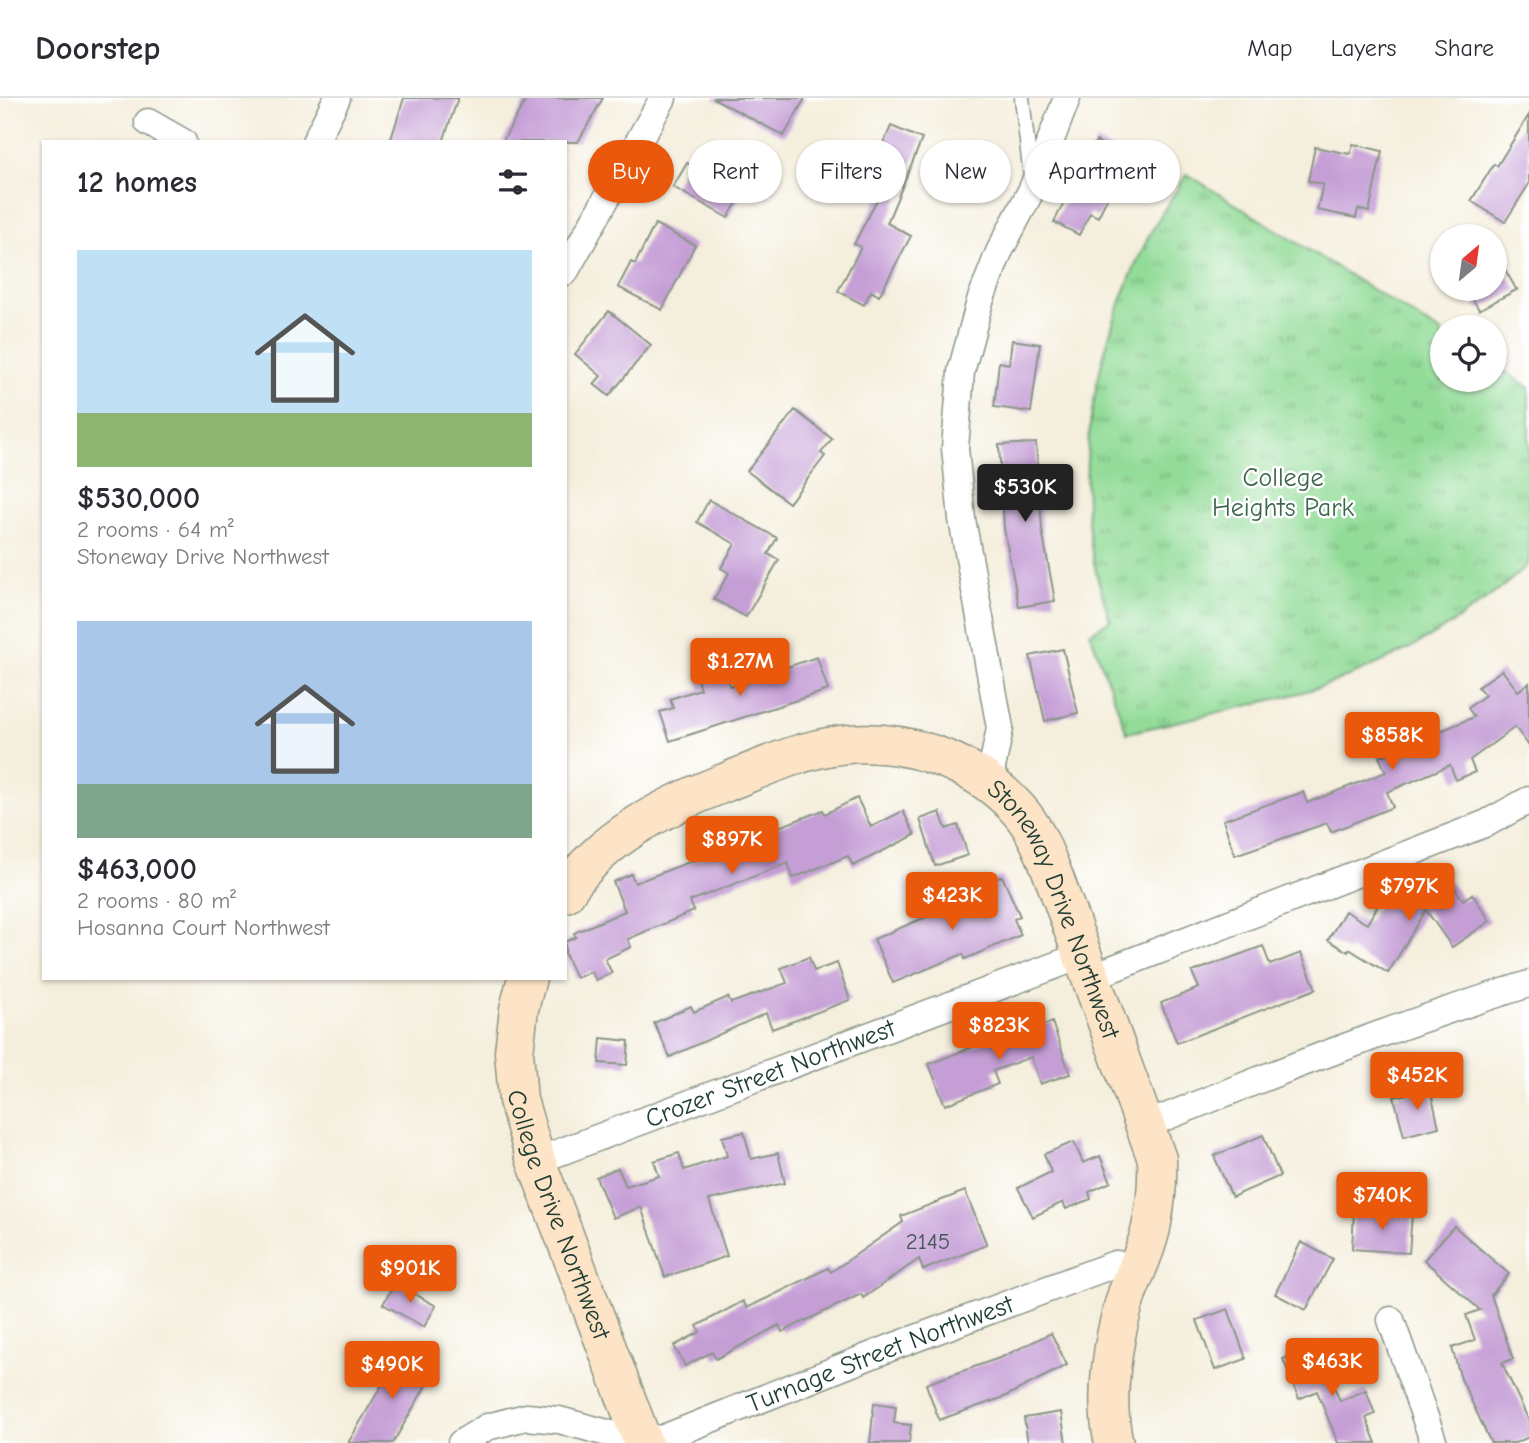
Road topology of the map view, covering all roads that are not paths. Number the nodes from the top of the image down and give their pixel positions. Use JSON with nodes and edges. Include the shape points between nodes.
{"nodes":[{"id":1,"x":337,"y":98,"type":"edge"},
{"id":2,"x":663,"y":98,"type":"edge"},
{"id":3,"x":1022,"y":98,"type":"edge"},
{"id":4,"x":1067,"y":98,"type":"edge"},
{"id":5,"x":148,"y":121,"type":"dead end"},
{"id":6,"x":180,"y":140,"type":"edge"},
{"id":7,"x":317,"y":140,"type":"edge"},
{"id":8,"x":1027,"y":140,"type":"edge"},
{"id":9,"x":1051,"y":140,"type":"edge"},
{"id":10,"x":1025,"y":202,"type":"edge"},
{"id":11,"x":567,"y":268,"type":"edge"},
{"id":12,"x":989,"y":782,"type":"junction"},
{"id":13,"x":1529,"y":800,"type":"edge"},
{"id":14,"x":567,"y":890,"type":"edge"},
{"id":15,"x":1087,"y":966,"type":"junction"},
{"id":16,"x":526,"y":980,"type":"edge"},
{"id":17,"x":1529,"y":984,"type":"edge"},
{"id":18,"x":1146,"y":1125,"type":"junction"},
{"id":19,"x":536,"y":1161,"type":"junction"},
{"id":20,"x":1138,"y":1266,"type":"junction"},
{"id":21,"x":1391,"y":1320,"type":"dead end"},
{"id":22,"x":642,"y":1440,"type":"edge"},
{"id":23,"x":461,"y":1443,"type":"edge"},
{"id":24,"x":1114,"y":1443,"type":"edge"},
{"id":25,"x":1434,"y":1443,"type":"edge"}],
"edges":[{"from":1,"to":7,"type":"street"},
{"from":2,"to":11,"type":"street"},
{"from":3,"to":8,"type":"lane"},
{"from":4,"to":9,"type":"street","name":"Stoneway Drive Northwest"},
{"from":5,"to":6,"type":"street"},
{"from":10,"to":12,"type":"street","name":"Stoneway Drive Northwest","via":[[980,301],[961,372],[955,448],[962,519],[1000,728]]},
{"from":12,"to":14,"type":"street","via":[[959,765],[907,747],[841,745],[795,756],[694,795],[629,829],[598,854]]},
{"from":12,"to":15,"type":"street","name":"Stoneway Drive Northwest","via":[[1017,807],[1040,842]]},
{"from":13,"to":15,"type":"street","name":"Crozer Street Northwest","via":[[1487,823]]},
{"from":15,"to":18,"type":"street","name":"Stoneway Drive Northwest"},
{"from":15,"to":19,"type":"street","name":"Crozer Street Northwest"},
{"from":16,"to":19,"type":"street","name":"College Drive Northwest","via":[[514,1052],[519,1100]]},
{"from":17,"to":18,"type":"street","via":[[1436,1013]]},
{"from":18,"to":20,"type":"street","name":"Stoneway Drive Northwest","via":[[1157,1158],[1158,1195]]},
{"from":19,"to":22,"type":"street","name":"College Drive Northwest"},
{"from":20,"to":22,"type":"street","name":"Turnage Street Northwest","via":[[1115,1264],[662,1439]]},
{"from":20,"to":24,"type":"street","name":"Stoneway Drive Northwest","via":[[1126,1296],[1109,1386]]},
{"from":21,"to":25,"type":"street"},
{"from":22,"to":23,"type":"street","name":"Turnage Street Northwest","via":[[526,1417],[487,1427]]}]}
